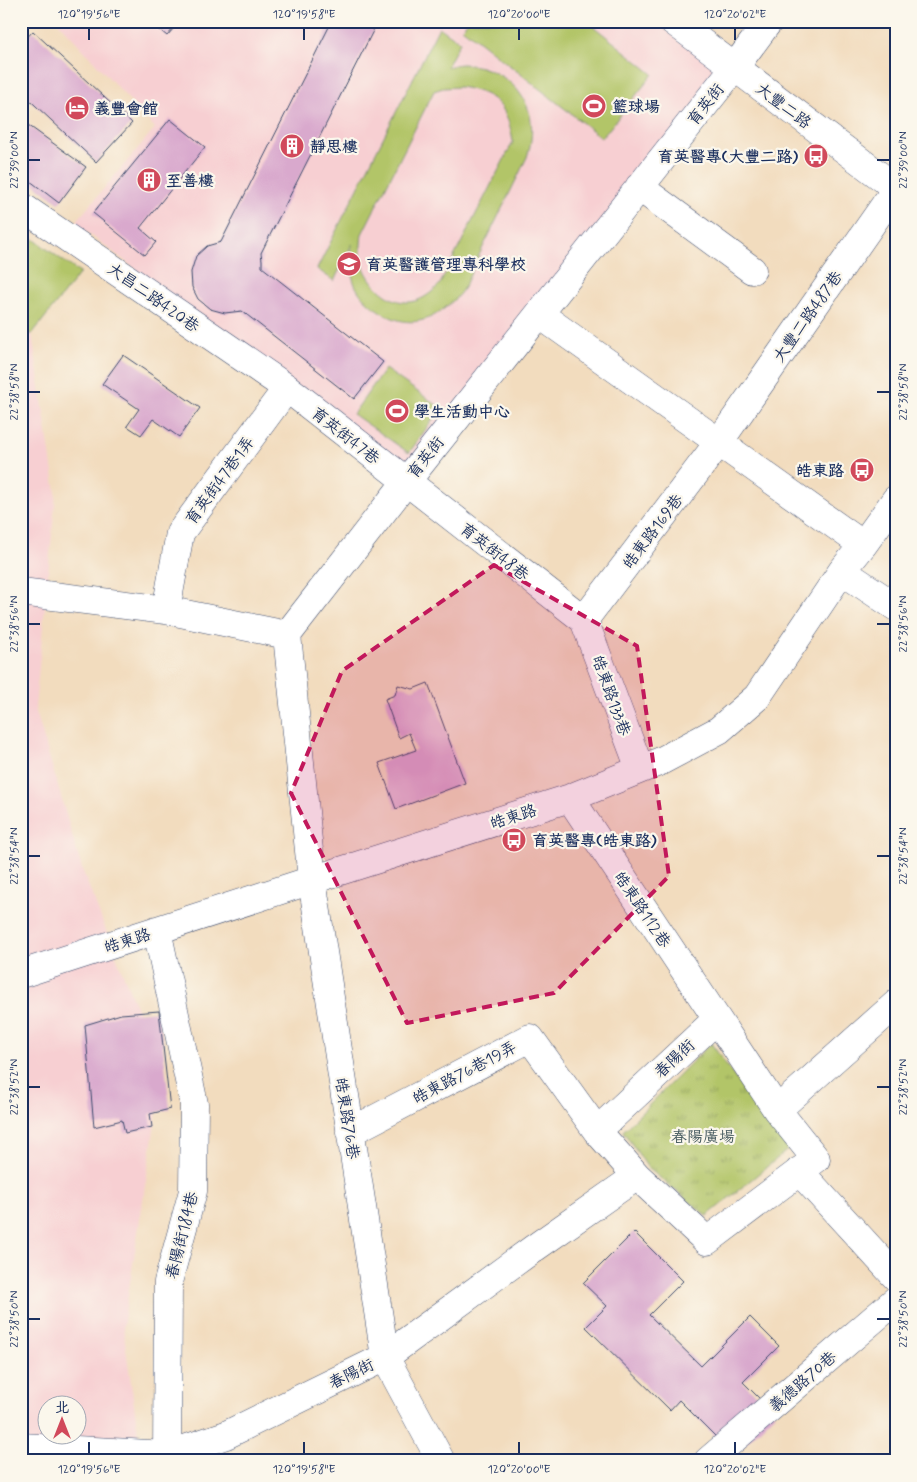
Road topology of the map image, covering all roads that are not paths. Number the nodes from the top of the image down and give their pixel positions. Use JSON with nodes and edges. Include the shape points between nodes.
{"nodes":[{"id":1,"x":673,"y":21,"type":"edge"},
{"id":2,"x":769,"y":21,"type":"edge"},
{"id":3,"x":734,"y":68,"type":"junction"},
{"id":4,"x":639,"y":187,"type":"junction"},
{"id":5,"x":896,"y":189,"type":"edge"},
{"id":6,"x":21,"y":206,"type":"edge"},
{"id":7,"x":752,"y":270,"type":"dead end"},
{"id":8,"x":539,"y":314,"type":"junction"},
{"id":9,"x":287,"y":388,"type":"junction"},
{"id":10,"x":719,"y":442,"type":"junction"},
{"id":11,"x":406,"y":482,"type":"junction"},
{"id":12,"x":896,"y":499,"type":"edge"},
{"id":13,"x":862,"y":545,"type":"junction"},
{"id":14,"x":842,"y":571,"type":"junction"},
{"id":15,"x":21,"y":592,"type":"edge"},
{"id":16,"x":896,"y":607,"type":"edge"},
{"id":17,"x":166,"y":610,"type":"junction"},
{"id":18,"x":584,"y":620,"type":"junction"},
{"id":19,"x":287,"y":634,"type":"junction"},
{"id":20,"x":640,"y":769,"type":"junction"},
{"id":21,"x":570,"y":798,"type":"junction"},
{"id":22,"x":312,"y":880,"type":"junction"},
{"id":23,"x":157,"y":930,"type":"junction"},
{"id":24,"x":21,"y":974,"type":"edge"},
{"id":25,"x":896,"y":1004,"type":"edge"},
{"id":26,"x":716,"y":1019,"type":"junction"},
{"id":27,"x":777,"y":1110,"type":"junction"},
{"id":28,"x":597,"y":1131,"type":"junction"},
{"id":29,"x":350,"y":1132,"type":"junction"},
{"id":30,"x":799,"y":1171,"type":"junction"},
{"id":31,"x":637,"y":1176,"type":"junction"},
{"id":32,"x":896,"y":1277,"type":"edge"},
{"id":33,"x":896,"y":1300,"type":"edge"},
{"id":34,"x":384,"y":1357,"type":"junction"},
{"id":35,"x":21,"y":1447,"type":"edge"},
{"id":36,"x":167,"y":1458,"type":"edge"},
{"id":37,"x":441,"y":1461,"type":"edge"},
{"id":38,"x":708,"y":1461,"type":"edge"}],
"edges":[{"from":1,"to":3,"type":"street","name":"大豐二路"},
{"from":2,"to":3,"type":"street","name":"育英街"},
{"from":3,"to":4,"type":"street","name":"育英街"},
{"from":3,"to":5,"type":"street","name":"大豐二路"},
{"from":4,"to":7,"type":"street"},
{"from":4,"to":8,"type":"street","name":"育英街"},
{"from":5,"to":10,"type":"street","name":"大豐二路487巷"},
{"from":6,"to":9,"type":"street","name":"大昌二路420巷"},
{"from":8,"to":10,"type":"street"},
{"from":8,"to":11,"type":"street","name":"育英街"},
{"from":9,"to":11,"type":"street","name":"育英街47巷"},
{"from":9,"to":17,"type":"street","name":"育英街47巷1弄","via":[[180,533]]},
{"from":10,"to":13,"type":"street"},
{"from":10,"to":18,"type":"street","name":"皓東路169巷"},
{"from":11,"to":18,"type":"street","name":"育英街48巷"},
{"from":11,"to":19,"type":"street","name":"育英街"},
{"from":12,"to":13,"type":"street","name":"皓東路"},
{"from":13,"to":14,"type":"street","name":"皓東路"},
{"from":14,"to":16,"type":"street"},
{"from":14,"to":20,"type":"street","name":"皓東路","via":[[757,697],[719,730]]},
{"from":15,"to":17,"type":"street"},
{"from":17,"to":19,"type":"street"},
{"from":18,"to":20,"type":"street","name":"皓東路133巷"},
{"from":19,"to":22,"type":"street","name":"皓東路76巷"},
{"from":20,"to":21,"type":"street","name":"皓東路"},
{"from":21,"to":22,"type":"street","name":"皓東路"},
{"from":21,"to":26,"type":"street","name":"皓東路112巷"},
{"from":22,"to":23,"type":"street","name":"皓東路"},
{"from":22,"to":29,"type":"street","name":"皓東路76巷"},
{"from":23,"to":24,"type":"street","name":"皓東路"},
{"from":23,"to":36,"type":"street","name":"春陽街184巷","via":[[194,1104],[193,1191],[168,1282]]},
{"from":25,"to":27,"type":"street"},
{"from":26,"to":27,"type":"street"},
{"from":26,"to":28,"type":"street","name":"春陽街"},
{"from":27,"to":30,"type":"street","via":[[816,1159]]},
{"from":28,"to":29,"type":"street","name":"皓東路76巷19弄","via":[[530,1038]]},
{"from":28,"to":31,"type":"street"},
{"from":29,"to":34,"type":"street","name":"皓東路76巷"},
{"from":30,"to":31,"type":"street","via":[[707,1241]]},
{"from":30,"to":32,"type":"street"},
{"from":31,"to":34,"type":"street","name":"春陽街"},
{"from":33,"to":38,"type":"street","name":"義德路70巷"},
{"from":34,"to":36,"type":"street","name":"春陽街","via":[[226,1435]]},
{"from":34,"to":37,"type":"street"},
{"from":35,"to":36,"type":"street","name":"春陽街"}]}
